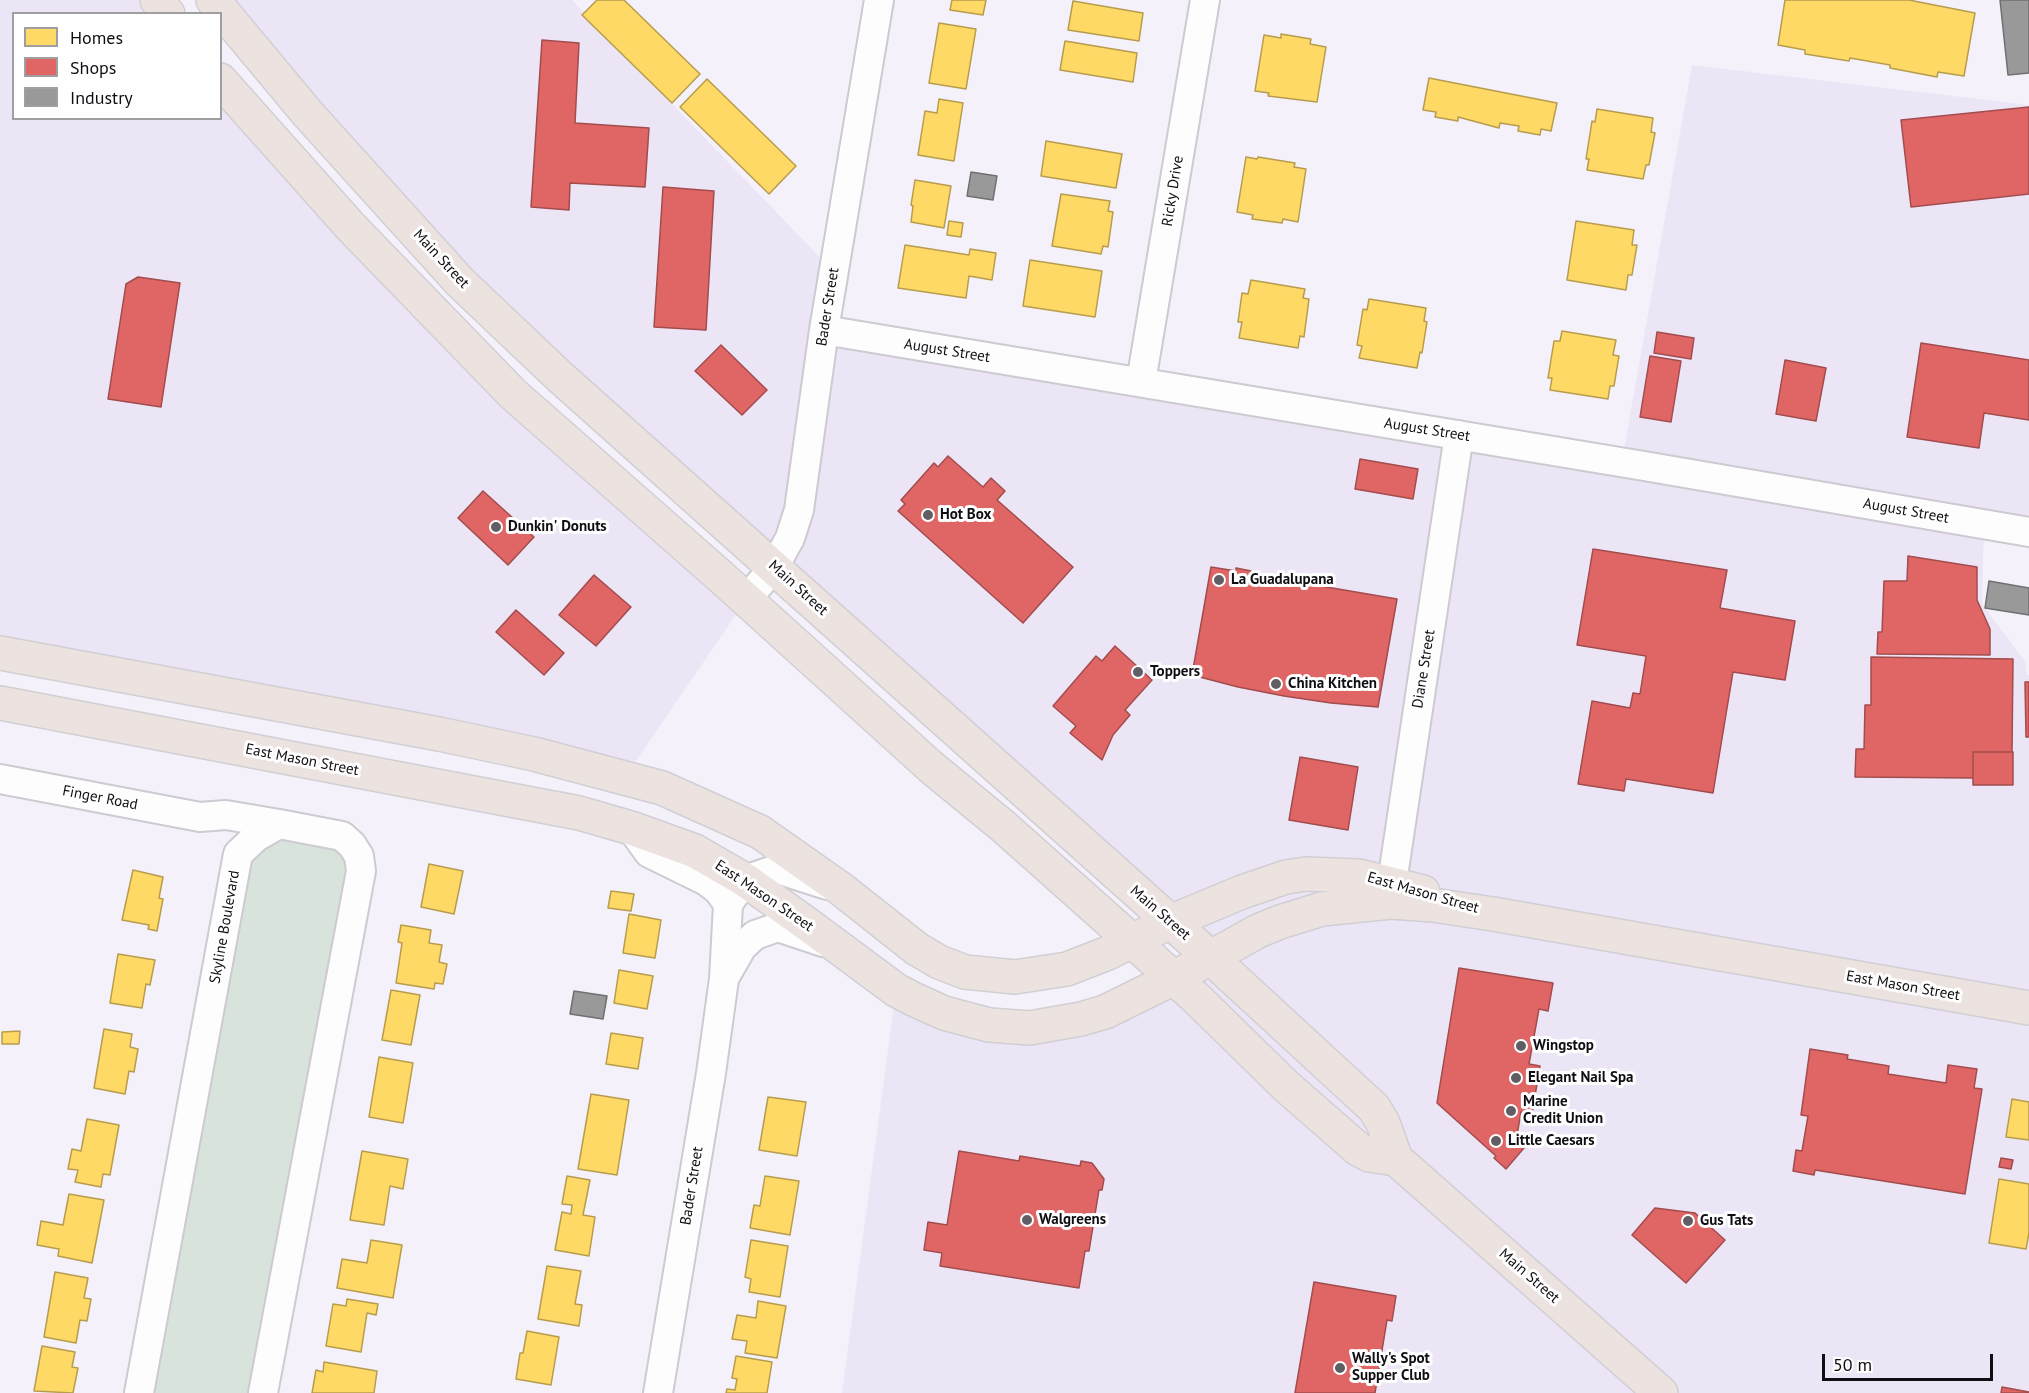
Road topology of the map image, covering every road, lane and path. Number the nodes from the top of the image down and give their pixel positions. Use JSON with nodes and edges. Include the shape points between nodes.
{"nodes":[{"id":1,"x":157,"y":0,"type":"edge"},
{"id":2,"x":213,"y":0,"type":"edge"},
{"id":3,"x":879,"y":0,"type":"edge"},
{"id":4,"x":1205,"y":0,"type":"edge"},
{"id":5,"x":166,"y":12,"type":"edge"},
{"id":6,"x":222,"y":82,"type":"edge"},
{"id":7,"x":824,"y":330,"type":"junction"},
{"id":8,"x":1141,"y":382,"type":"junction"},
{"id":9,"x":1460,"y":435,"type":"junction"},
{"id":10,"x":2029,"y":532,"type":"edge"},
{"id":11,"x":774,"y":567,"type":"junction"},
{"id":12,"x":746,"y":600,"type":"junction"},
{"id":13,"x":0,"y":653,"type":"edge"},
{"id":14,"x":0,"y":703,"type":"edge"},
{"id":15,"x":0,"y":779,"type":"edge"},
{"id":16,"x":200,"y":817,"type":"junction"},
{"id":17,"x":279,"y":825,"type":"junction"},
{"id":18,"x":238,"y":854,"type":"junction"},
{"id":19,"x":841,"y":889,"type":"junction"},
{"id":20,"x":737,"y":892,"type":"junction"},
{"id":21,"x":1391,"y":893,"type":"junction"},
{"id":22,"x":1170,"y":922,"type":"junction"},
{"id":23,"x":1131,"y":941,"type":"junction"},
{"id":24,"x":836,"y":946,"type":"junction"},
{"id":25,"x":1210,"y":957,"type":"junction"},
{"id":26,"x":1174,"y":978,"type":"junction"},
{"id":27,"x":724,"y":979,"type":"junction"},
{"id":28,"x":2029,"y":1008,"type":"edge"},
{"id":29,"x":1396,"y":1159,"type":"junction"},
{"id":30,"x":140,"y":1393,"type":"edge"},
{"id":31,"x":263,"y":1393,"type":"edge"},
{"id":32,"x":658,"y":1393,"type":"edge"},
{"id":33,"x":1661,"y":1393,"type":"edge"}],
"edges":[{"from":1,"to":5,"type":"main road"},
{"from":2,"to":11,"type":"main road","name":"Main Street","via":[[308,114],[460,282],[559,376]]},
{"from":3,"to":7,"type":"street","name":"Bader Street"},
{"from":4,"to":8,"type":"street","name":"Ricky Drive"},
{"from":6,"to":12,"type":"main road","via":[[351,227],[513,394]]},
{"from":7,"to":8,"type":"street","name":"August Street"},
{"from":7,"to":11,"type":"street","name":"Bader Street","via":[[800,510]]},
{"from":8,"to":9,"type":"street","name":"August Street"},
{"from":9,"to":10,"type":"street","name":"August Street"},
{"from":9,"to":21,"type":"street","name":"Diane Street"},
{"from":11,"to":12,"type":"street","name":"Bader Street"},
{"from":11,"to":22,"type":"main road","name":"Main Street"},
{"from":12,"to":23,"type":"main road"},
{"from":13,"to":19,"type":"main road","name":"East Mason Street","via":[[440,734],[625,777],[662,788],[760,832]]},
{"from":14,"to":20,"type":"main road","name":"East Mason Street","via":[[579,813],[695,851]]},
{"from":15,"to":16,"type":"street","name":"Finger Road"},
{"from":16,"to":17,"type":"street","via":[[226,815]]},
{"from":16,"to":18,"type":"street","via":[[220,831]]},
{"from":17,"to":18,"type":"street","name":"Skyline Boulevard","via":[[256,837]]},
{"from":17,"to":31,"type":"street","via":[[342,836],[359,856],[361,871]]},
{"from":18,"to":30,"type":"street","name":"Skyline Boulevard"},
{"from":19,"to":20,"type":"street","via":[[777,869]]},
{"from":19,"to":23,"type":"main road","name":"East Mason Street","via":[[917,950],[965,972],[1015,977],[1067,969]]},
{"from":20,"to":24,"type":"main road","name":"East Mason Street"},
{"from":20,"to":27,"type":"street","name":"Bader Street"},
{"from":21,"to":22,"type":"main road","name":"East Mason Street","via":[[1359,876],[1306,874],[1242,892]]},
{"from":21,"to":25,"type":"main road","name":"East Mason Street","via":[[1297,916],[1258,931]]},
{"from":21,"to":28,"type":"main road","name":"East Mason Street"},
{"from":22,"to":23,"type":"main road","name":"East Mason Street"},
{"from":22,"to":25,"type":"main road","name":"Main Street"},
{"from":23,"to":26,"type":"main road"},
{"from":24,"to":26,"type":"main road","name":"East Mason Street","via":[[913,999],[971,1022],[999,1026],[1030,1028],[1081,1019],[1105,1012]]},
{"from":24,"to":27,"type":"street","name":"Bader Street","via":[[778,927],[755,935],[742,946]]},
{"from":25,"to":26,"type":"main road","name":"East Mason Street"},
{"from":25,"to":29,"type":"main road","name":"Main Street","via":[[1374,1108]]},
{"from":26,"to":29,"type":"main road","via":[[1358,1149],[1369,1155]]},
{"from":27,"to":32,"type":"street","name":"Bader Street"},
{"from":29,"to":33,"type":"main road","name":"Main Street"}]}
